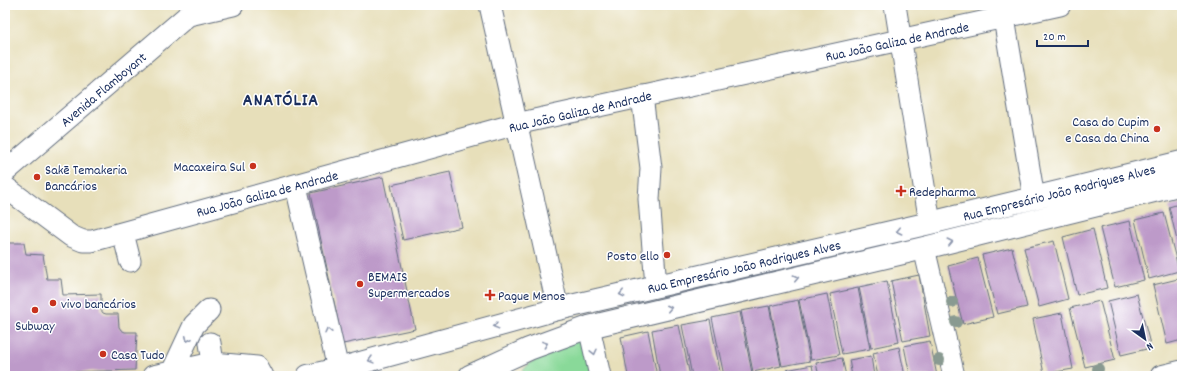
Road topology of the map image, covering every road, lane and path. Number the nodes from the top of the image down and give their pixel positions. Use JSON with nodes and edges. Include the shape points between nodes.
{"nodes":[{"id":1,"x":233,"y":5,"type":"edge"},
{"id":2,"x":490,"y":5,"type":"edge"},
{"id":3,"x":895,"y":5,"type":"edge"},
{"id":4,"x":1060,"y":5,"type":"edge"},
{"id":5,"x":189,"y":8,"type":"edge"},
{"id":6,"x":1004,"y":18,"type":"junction"},
{"id":7,"x":900,"y":40,"type":"junction"},
{"id":8,"x":642,"y":96,"type":"junction"},
{"id":9,"x":516,"y":124,"type":"junction"},
{"id":10,"x":1182,"y":162,"type":"edge"},
{"id":11,"x":5,"y":172,"type":"edge"},
{"id":12,"x":1182,"y":184,"type":"edge"},
{"id":13,"x":296,"y":186,"type":"junction"},
{"id":14,"x":5,"y":187,"type":"edge"},
{"id":15,"x":1034,"y":198,"type":"junction"},
{"id":16,"x":930,"y":224,"type":"junction"},
{"id":17,"x":114,"y":236,"type":"junction"},
{"id":18,"x":924,"y":248,"type":"junction"},
{"id":19,"x":130,"y":261,"type":"dead end"},
{"id":20,"x":656,"y":286,"type":"junction"},
{"id":21,"x":558,"y":309,"type":"junction"},
{"id":22,"x":209,"y":310,"type":"dead end"},
{"id":23,"x":589,"y":327,"type":"junction"},
{"id":24,"x":1182,"y":371,"type":"edge"},
{"id":25,"x":323,"y":373,"type":"edge"},
{"id":26,"x":163,"y":374,"type":"edge"},
{"id":27,"x":262,"y":376,"type":"edge"},
{"id":28,"x":470,"y":376,"type":"edge"},
{"id":29,"x":600,"y":376,"type":"edge"},
{"id":30,"x":954,"y":376,"type":"edge"},
{"id":31,"x":1161,"y":376,"type":"edge"}],
"edges":[{"from":1,"to":5,"type":"street"},
{"from":2,"to":9,"type":"street"},
{"from":3,"to":7,"type":"street"},
{"from":4,"to":6,"type":"street","name":"Rua João Galiza de Andrade"},
{"from":5,"to":11,"type":"street","name":"Avenida Flamboyant"},
{"from":6,"to":7,"type":"street","name":"Rua João Galiza de Andrade"},
{"from":6,"to":15,"type":"street"},
{"from":7,"to":8,"type":"street","name":"Rua João Galiza de Andrade"},
{"from":7,"to":16,"type":"street"},
{"from":8,"to":9,"type":"street","name":"Rua João Galiza de Andrade"},
{"from":8,"to":20,"type":"street","via":[[651,168],[649,199]]},
{"from":9,"to":13,"type":"street","name":"Rua João Galiza de Andrade"},
{"from":9,"to":21,"type":"street"},
{"from":10,"to":15,"type":"main road","name":"Rua Empresário João Rodrigues Alves"},
{"from":18,"to":12,"type":"main road","name":"Rua Empresário João Rodrigues Alves","one_way":true},
{"from":13,"to":17,"type":"street","name":"Rua João Galiza de Andrade"},
{"from":25,"to":13,"type":"street","one_way":true},
{"from":14,"to":17,"type":"street","name":"Rua João Galiza de Andrade","via":[[71,236],[83,241]]},
{"from":15,"to":16,"type":"main road","name":"Rua Empresário João Rodrigues Alves"},
{"from":16,"to":20,"type":"main road","name":"Rua Empresário João Rodrigues Alves","one_way":true},
{"from":17,"to":19,"type":"street"},
{"from":23,"to":18,"type":"main road","name":"Rua Empresário João Rodrigues Alves","one_way":true},
{"from":18,"to":30,"type":"street"},
{"from":20,"to":21,"type":"main road","name":"Rua Empresário João Rodrigues Alves","one_way":true},
{"from":21,"to":25,"type":"main road","name":"Rua Empresário João Rodrigues Alves","one_way":true},
{"from":22,"to":26,"type":"street","one_way":true,"via":[[194,325]]},
{"from":28,"to":23,"type":"main road","name":"Rua Empresário João Rodrigues Alves","one_way":true},
{"from":23,"to":29,"type":"street","one_way":true},
{"from":24,"to":31,"type":"street"},
{"from":26,"to":27,"type":"street","via":[[212,353],[257,367]]}]}
